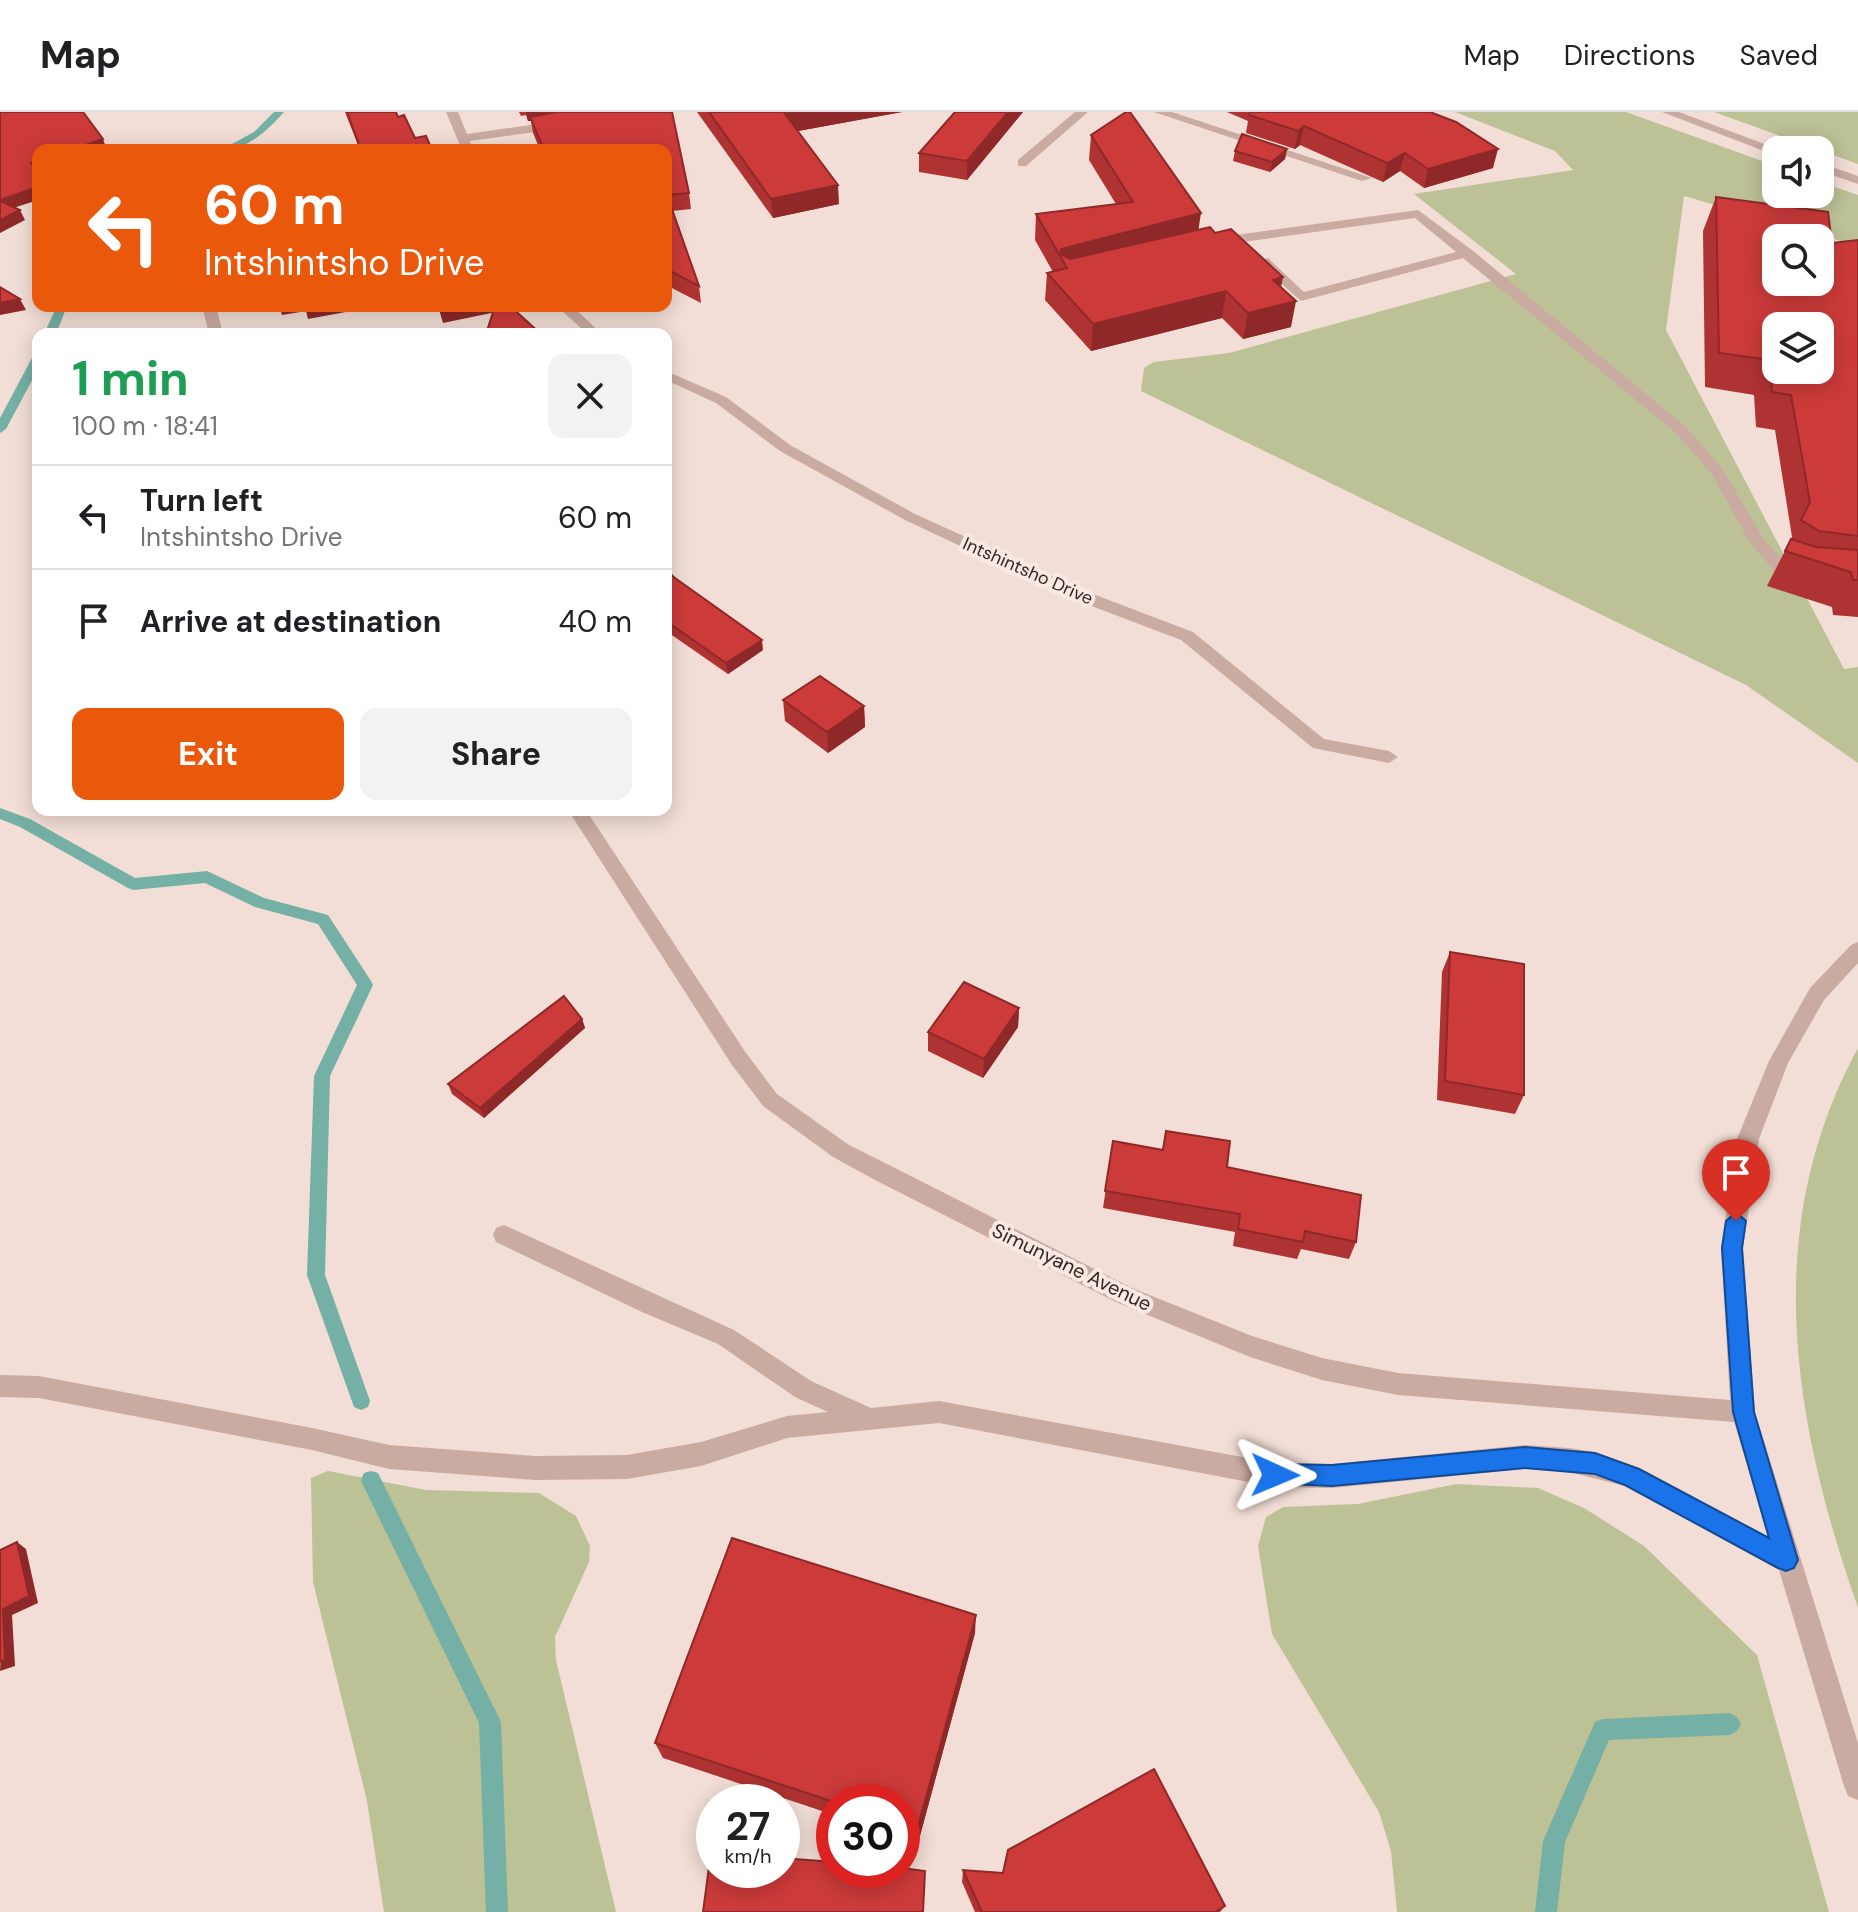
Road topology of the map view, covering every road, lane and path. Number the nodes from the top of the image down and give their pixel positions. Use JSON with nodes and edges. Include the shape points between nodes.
{"nodes":[{"id":1,"x":452,"y":112,"type":"edge"},
{"id":2,"x":1082,"y":112,"type":"edge"},
{"id":3,"x":1160,"y":112,"type":"edge"},
{"id":4,"x":1668,"y":112,"type":"edge"},
{"id":5,"x":571,"y":122,"type":"edge"},
{"id":6,"x":466,"y":144,"type":"edge"},
{"id":7,"x":1762,"y":146,"type":"edge"},
{"id":8,"x":1022,"y":163,"type":"dead end"},
{"id":9,"x":1834,"y":172,"type":"edge"},
{"id":10,"x":1366,"y":178,"type":"edge"},
{"id":11,"x":1858,"y":180,"type":"edge"},
{"id":12,"x":1238,"y":238,"type":"junction"},
{"id":13,"x":1199,"y":245,"type":"edge"},
{"id":14,"x":1467,"y":253,"type":"junction"},
{"id":15,"x":571,"y":312,"type":"edge"},
{"id":16,"x":588,"y":328,"type":"edge"},
{"id":17,"x":672,"y":378,"type":"edge"},
{"id":18,"x":1858,"y":579,"type":"edge"},
{"id":19,"x":1389,"y":757,"type":"dead end"},
{"id":20,"x":581,"y":816,"type":"edge"},
{"id":21,"x":1858,"y":950,"type":"edge"},
{"id":22,"x":504,"y":1235,"type":"dead end"},
{"id":23,"x":0,"y":1386,"type":"edge"},
{"id":24,"x":1743,"y":1412,"type":"junction"},
{"id":25,"x":866,"y":1417,"type":"junction"},
{"id":26,"x":1786,"y":1560,"type":"junction"},
{"id":27,"x":1858,"y":1786,"type":"edge"}],
"edges":[{"from":1,"to":6,"type":"street"},
{"from":2,"to":8,"type":"street"},
{"from":3,"to":10,"type":"street"},
{"from":4,"to":7,"type":"street"},
{"from":5,"to":6,"type":"street"},
{"from":9,"to":11,"type":"street"},
{"from":12,"to":13,"type":"street"},
{"from":12,"to":14,"type":"street","via":[[1418,214]]},
{"from":12,"to":14,"type":"street","via":[[1301,297]]},
{"from":14,"to":18,"type":"street","via":[[1681,430],[1717,471],[1757,541],[1780,567],[1798,574]]},
{"from":15,"to":16,"type":"street"},
{"from":17,"to":19,"type":"street","name":"Intshintsho Drive","via":[[721,400],[785,448],[910,517],[1079,595],[1187,636],[1319,744]]},
{"from":20,"to":24,"type":"street","name":"Simunyane Avenue","via":[[770,1100],[841,1151],[883,1173],[1124,1295],[1322,1369],[1398,1384]]},
{"from":21,"to":24,"type":"street","via":[[1817,994],[1779,1061],[1748,1139],[1732,1248]]},
{"from":22,"to":25,"type":"street","via":[[726,1337],[803,1389]]},
{"from":23,"to":25,"type":"street","via":[[39,1387],[389,1457],[535,1468],[627,1467],[701,1454],[787,1427]]},
{"from":24,"to":26,"type":"street"},
{"from":25,"to":26,"type":"street","via":[[939,1412],[1275,1475],[1332,1476],[1525,1457],[1595,1464],[1631,1476]]},
{"from":26,"to":27,"type":"street"}]}
